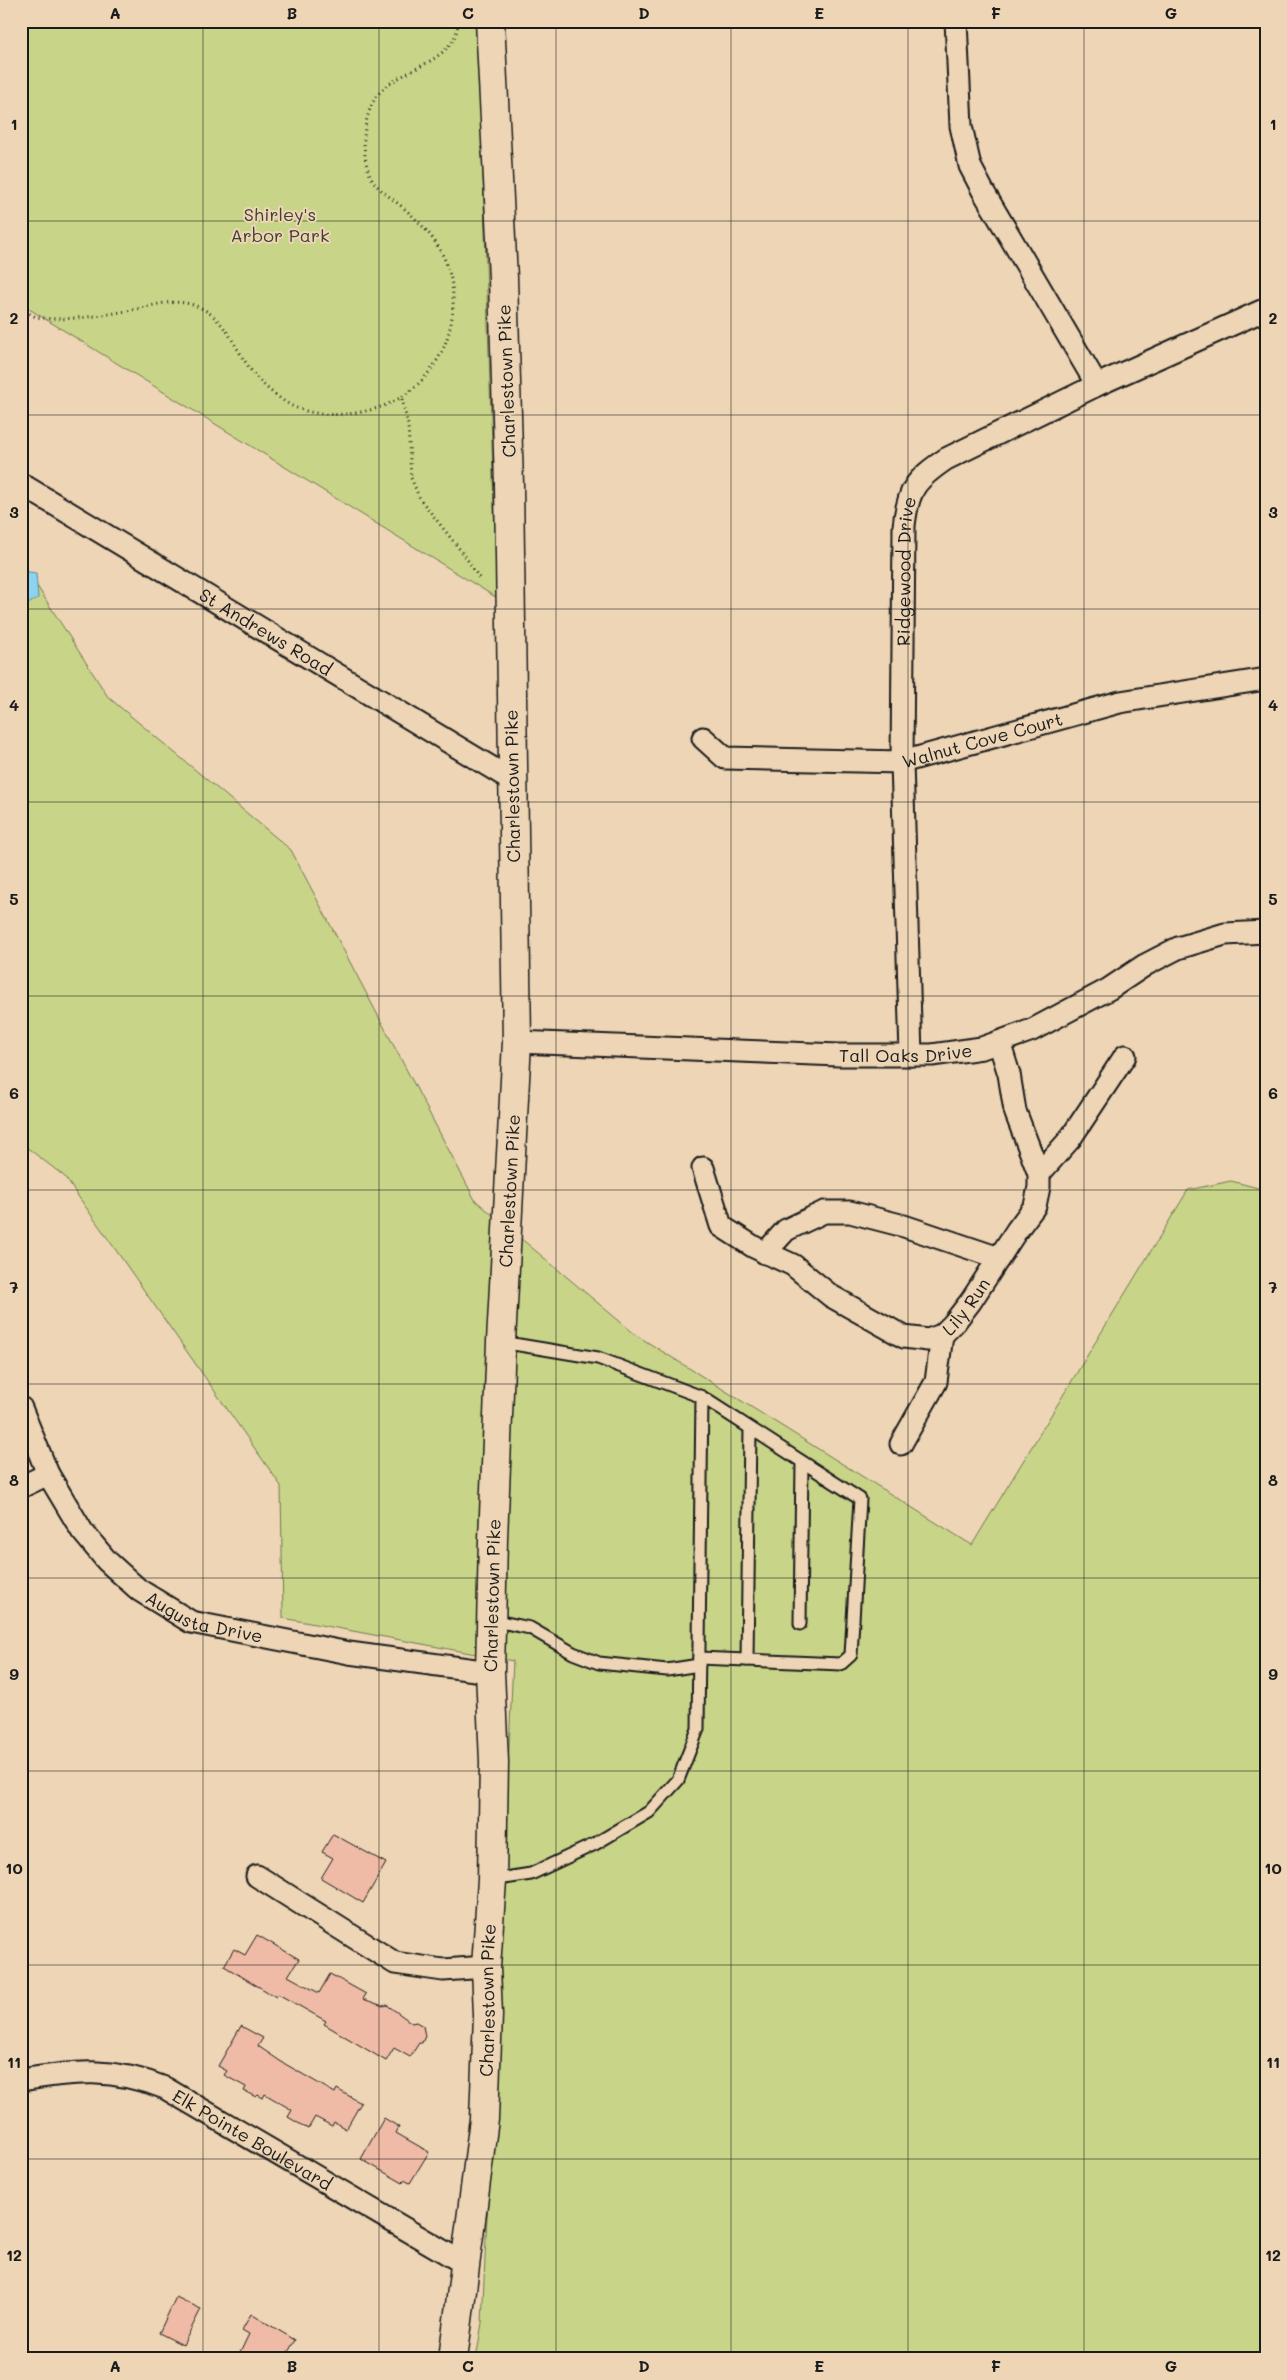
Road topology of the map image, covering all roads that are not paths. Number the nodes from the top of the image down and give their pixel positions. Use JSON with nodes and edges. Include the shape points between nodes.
{"nodes":[{"id":1,"x":490,"y":21,"type":"edge"},
{"id":2,"x":956,"y":21,"type":"edge"},
{"id":3,"x":1266,"y":309,"type":"edge"},
{"id":4,"x":1097,"y":386,"type":"junction"},
{"id":5,"x":21,"y":484,"type":"edge"},
{"id":6,"x":1266,"y":679,"type":"edge"},
{"id":7,"x":703,"y":738,"type":"dead end"},
{"id":8,"x":902,"y":762,"type":"junction"},
{"id":9,"x":512,"y":780,"type":"junction"},
{"id":10,"x":1266,"y":932,"type":"edge"},
{"id":11,"x":517,"y":1042,"type":"junction"},
{"id":12,"x":999,"y":1042,"type":"junction"},
{"id":13,"x":911,"y":1055,"type":"junction"},
{"id":14,"x":1125,"y":1056,"type":"dead end"},
{"id":15,"x":703,"y":1168,"type":"dead end"},
{"id":16,"x":1039,"y":1174,"type":"junction"},
{"id":17,"x":765,"y":1252,"type":"junction"},
{"id":18,"x":999,"y":1258,"type":"junction"},
{"id":19,"x":942,"y":1335,"type":"junction"},
{"id":20,"x":501,"y":1342,"type":"junction"},
{"id":21,"x":702,"y":1397,"type":"junction"},
{"id":22,"x":21,"y":1408,"type":"edge"},
{"id":23,"x":750,"y":1429,"type":"junction"},
{"id":24,"x":901,"y":1444,"type":"dead end"},
{"id":25,"x":802,"y":1462,"type":"junction"},
{"id":26,"x":48,"y":1474,"type":"junction"},
{"id":27,"x":21,"y":1487,"type":"edge"},
{"id":28,"x":491,"y":1620,"type":"junction"},
{"id":29,"x":800,"y":1624,"type":"dead end"},
{"id":30,"x":747,"y":1660,"type":"junction"},
{"id":31,"x":699,"y":1662,"type":"junction"},
{"id":32,"x":490,"y":1672,"type":"junction"},
{"id":33,"x":257,"y":1876,"type":"dead end"},
{"id":34,"x":492,"y":1880,"type":"junction"},
{"id":35,"x":486,"y":1967,"type":"junction"},
{"id":36,"x":21,"y":2080,"type":"edge"},
{"id":37,"x":465,"y":2264,"type":"junction"},
{"id":38,"x":453,"y":2359,"type":"edge"}],
"edges":[{"from":1,"to":9,"type":"street","name":"Charlestown Pike","via":[[509,485]]},
{"from":2,"to":4,"type":"street","via":[[961,126],[970,166]]},
{"from":3,"to":4,"type":"street","name":"Ridgewood Drive"},
{"from":4,"to":8,"type":"street","name":"Ridgewood Drive","via":[[946,459],[929,470],[910,493],[904,526]]},
{"from":5,"to":9,"type":"street","name":"St Andrews Road"},
{"from":6,"to":8,"type":"street","name":"Walnut Cove Court","via":[[1120,702]]},
{"from":7,"to":8,"type":"street","name":"Walnut Cove Court","via":[[725,758]]},
{"from":8,"to":13,"type":"street","name":"Ridgewood Drive"},
{"from":9,"to":11,"type":"street","name":"Charlestown Pike"},
{"from":10,"to":12,"type":"street","name":"Tall Oaks Drive","via":[[1225,934],[1178,948],[1032,1030]]},
{"from":11,"to":13,"type":"street","name":"Tall Oaks Drive"},
{"from":11,"to":20,"type":"street","name":"Charlestown Pike"},
{"from":12,"to":13,"type":"street","name":"Tall Oaks Drive","via":[[982,1048]]},
{"from":12,"to":16,"type":"street","name":"Lily Run","via":[[1009,1074],[1014,1112]]},
{"from":14,"to":16,"type":"street","via":[[1070,1139]]},
{"from":15,"to":17,"type":"street","name":"Lily Run","via":[[721,1226]]},
{"from":16,"to":18,"type":"street","name":"Lily Run","via":[[1035,1206]]},
{"from":17,"to":18,"type":"street","via":[[786,1230],[824,1212],[850,1212],[904,1226]]},
{"from":17,"to":19,"type":"street","name":"Lily Run","via":[[794,1265],[831,1296],[904,1337],[928,1340]]},
{"from":18,"to":19,"type":"street","name":"Lily Run","via":[[971,1301]]},
{"from":19,"to":24,"type":"street","via":[[936,1382]]},
{"from":20,"to":21,"type":"lane","via":[[598,1358]]},
{"from":20,"to":28,"type":"street","name":"Charlestown Pike"},
{"from":21,"to":23,"type":"lane"},
{"from":21,"to":31,"type":"lane"},
{"from":22,"to":26,"type":"street","name":"Augusta Drive"},
{"from":23,"to":25,"type":"lane"},
{"from":23,"to":30,"type":"lane"},
{"from":25,"to":29,"type":"lane"},
{"from":25,"to":30,"type":"lane","via":[[860,1499],[851,1655],[841,1664]]},
{"from":26,"to":27,"type":"street"},
{"from":26,"to":32,"type":"street","name":"Augusta Drive","via":[[82,1531],[107,1561],[139,1590],[191,1622],[349,1653]]},
{"from":28,"to":31,"type":"lane","via":[[530,1628],[573,1653],[599,1663],[666,1670]]},
{"from":28,"to":32,"type":"street","name":"Charlestown Pike"},
{"from":30,"to":31,"type":"lane"},
{"from":31,"to":34,"type":"lane","via":[[698,1729],[678,1780],[650,1812],[595,1844],[531,1874]]},
{"from":32,"to":34,"type":"street","name":"Charlestown Pike","via":[[494,1762]]},
{"from":33,"to":35,"type":"street","via":[[395,1963],[443,1970]]},
{"from":34,"to":35,"type":"street","name":"Charlestown Pike"},
{"from":35,"to":37,"type":"street","name":"Charlestown Pike","via":[[488,2014],[484,2119]]},
{"from":36,"to":37,"type":"street","name":"Elk Pointe Boulevard","via":[[72,2072],[110,2073],[140,2078],[165,2088]]},
{"from":37,"to":38,"type":"street","name":"Charlestown Pike"}]}
